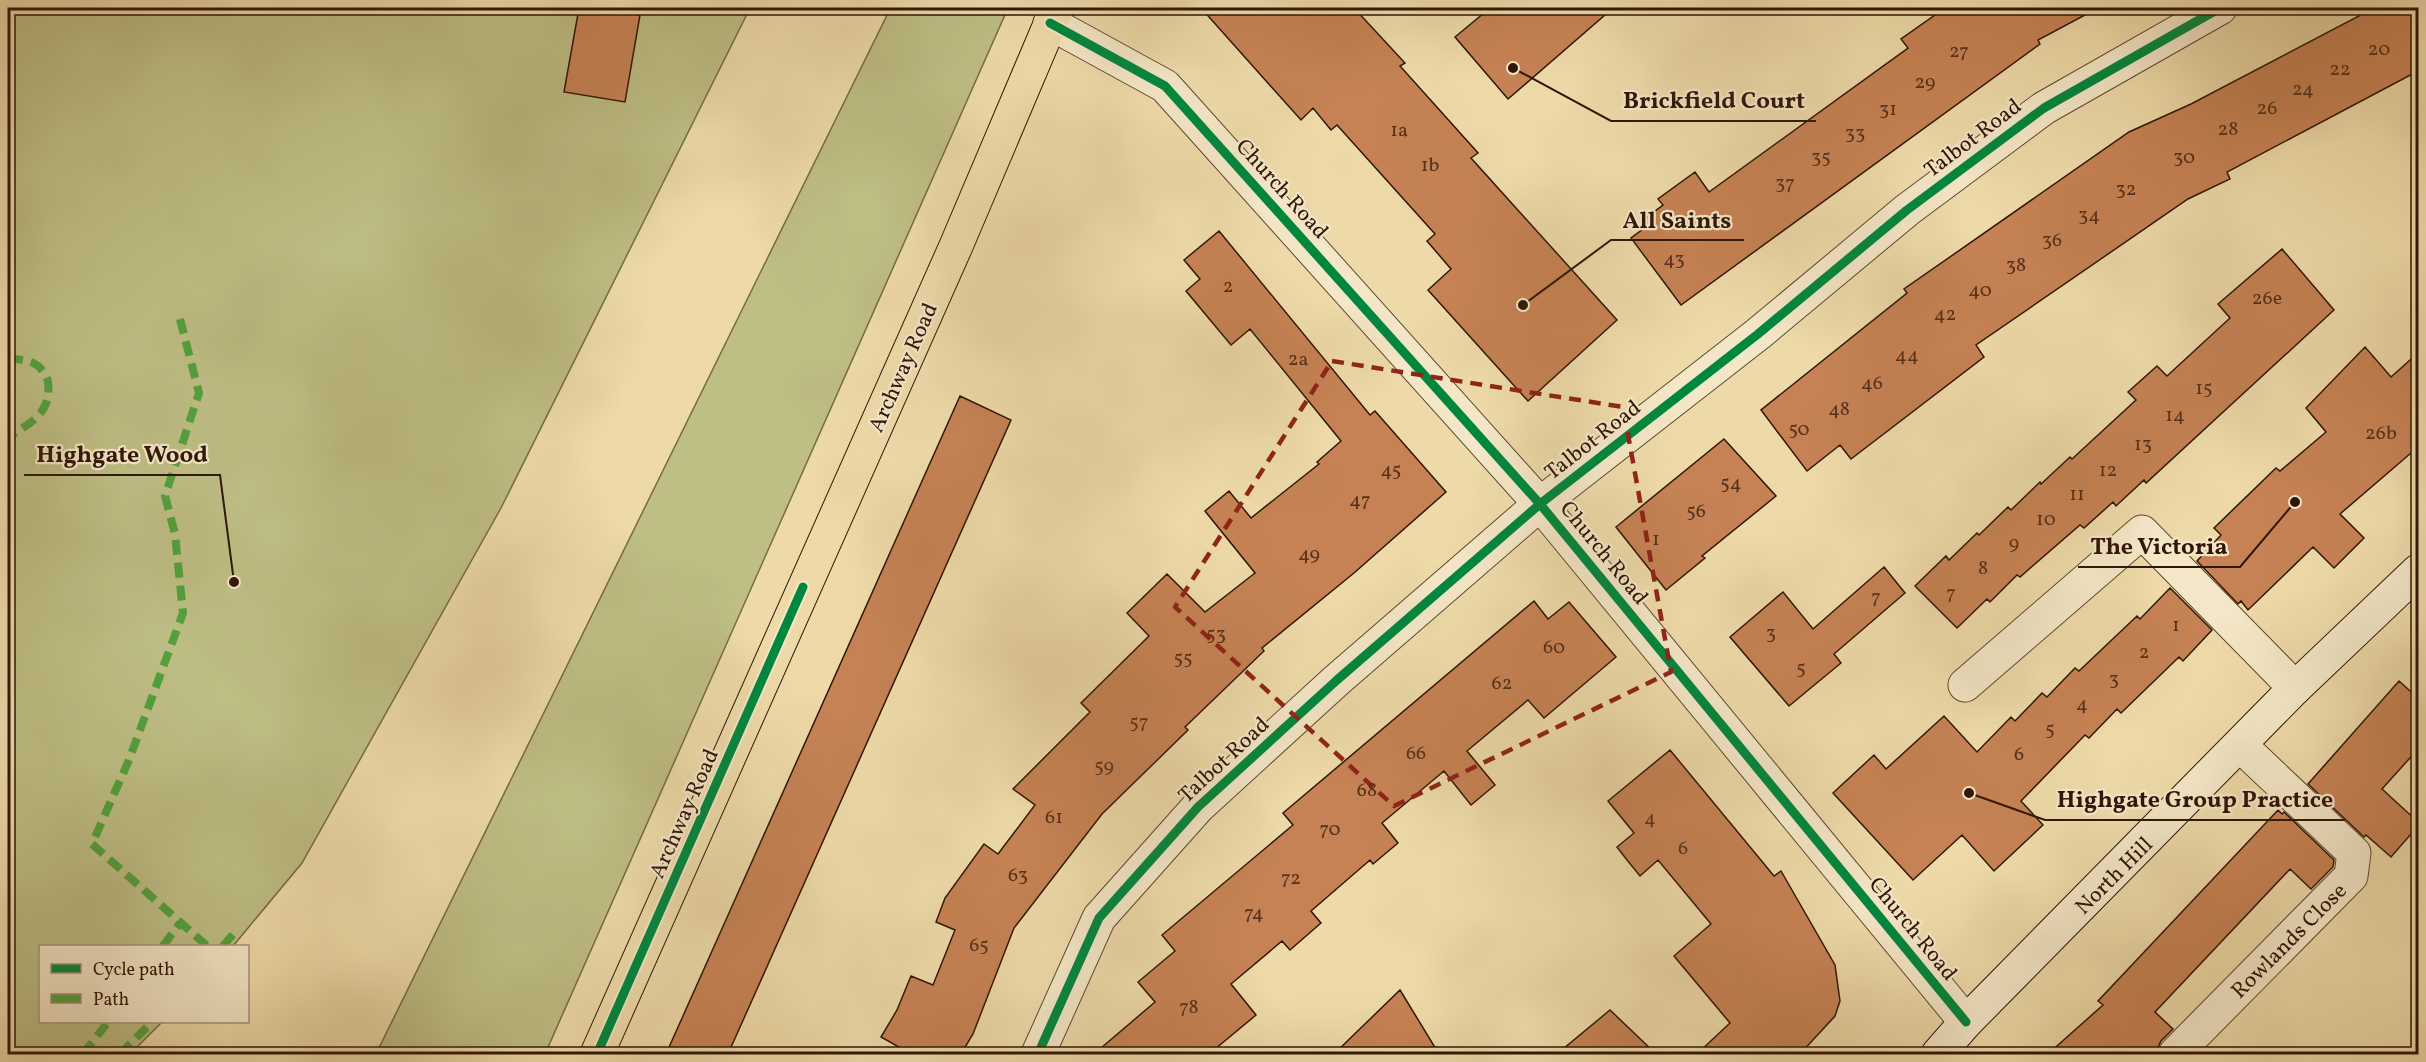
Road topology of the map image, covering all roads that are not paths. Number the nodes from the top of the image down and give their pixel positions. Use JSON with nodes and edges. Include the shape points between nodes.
{"nodes":[{"id":1,"x":2220,"y":8,"type":"edge"},
{"id":2,"x":1053,"y":15,"type":"edge"},
{"id":3,"x":1540,"y":504,"type":"junction"},
{"id":4,"x":2418,"y":572,"type":"edge"},
{"id":5,"x":1965,"y":685,"type":"dead end"},
{"id":6,"x":2295,"y":688,"type":"junction"},
{"id":7,"x":2241,"y":746,"type":"junction"},
{"id":8,"x":1966,"y":1022,"type":"junction"},
{"id":9,"x":597,"y":1054,"type":"edge"},
{"id":10,"x":1038,"y":1054,"type":"edge"},
{"id":11,"x":1938,"y":1054,"type":"edge"},
{"id":12,"x":2175,"y":1054,"type":"edge"}],
"edges":[{"from":1,"to":3,"type":"street","name":"Talbot Road","via":[[2044,108],[1907,210],[1758,334]]},
{"from":2,"to":3,"type":"street","name":"Church Road","via":[[1166,87]]},
{"from":2,"to":9,"type":"highway","name":"Archway Road","via":[[956,246]]},
{"from":3,"to":8,"type":"street","name":"Church Road"},
{"from":3,"to":10,"type":"street","name":"Talbot Road","via":[[1198,807],[1100,918]]},
{"from":4,"to":6,"type":"street","name":"North Hill"},
{"from":5,"to":6,"type":"street","via":[[2142,532]]},
{"from":6,"to":7,"type":"street","name":"North Hill"},
{"from":7,"to":8,"type":"street","name":"North Hill"},
{"from":7,"to":12,"type":"street","name":"Rowlands Close","via":[[2354,853],[2351,876]]},
{"from":8,"to":11,"type":"street","name":"North Hill"}]}
